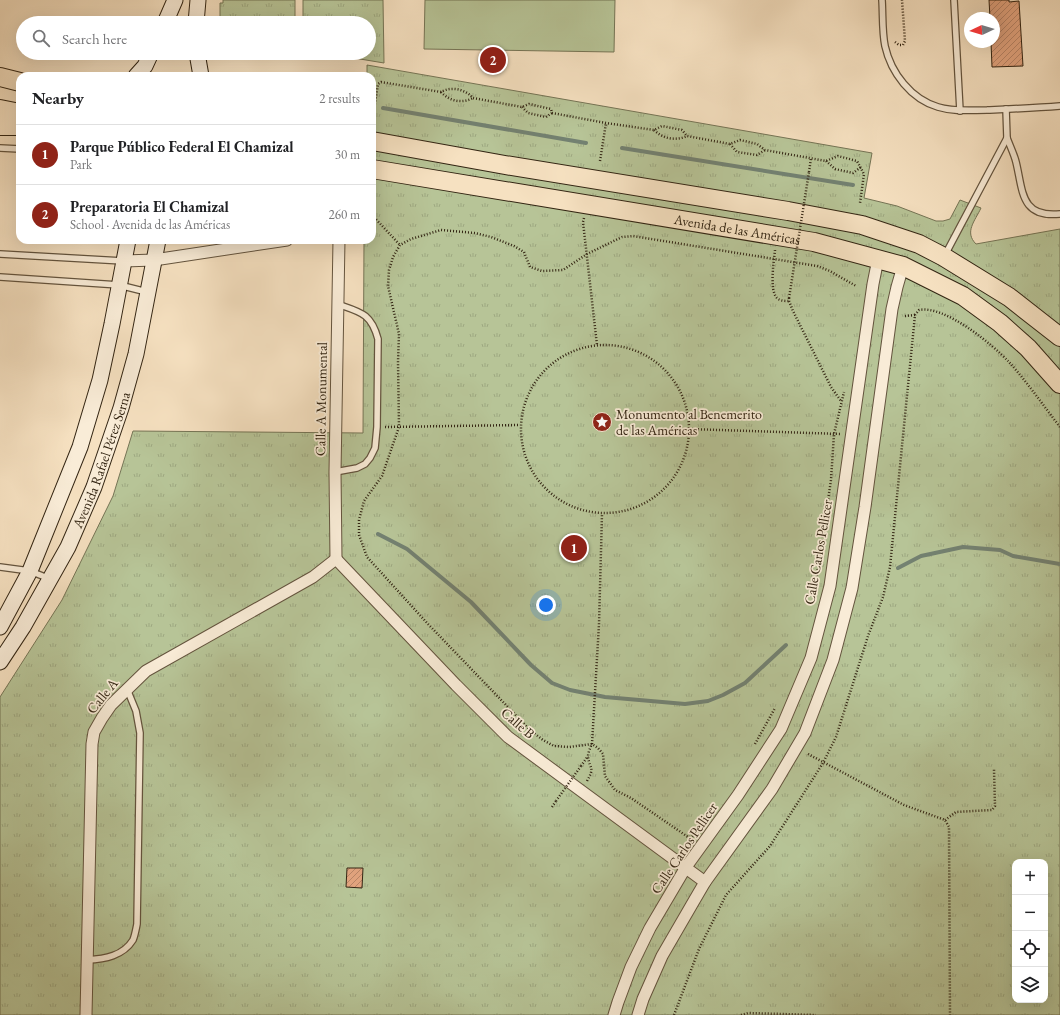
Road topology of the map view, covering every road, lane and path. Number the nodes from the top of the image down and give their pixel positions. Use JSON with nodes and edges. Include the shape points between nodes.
{"nodes":[{"id":1,"x":175,"y":0,"type":"edge"},
{"id":2,"x":198,"y":0,"type":"edge"},
{"id":3,"x":882,"y":0,"type":"edge"},
{"id":4,"x":902,"y":0,"type":"edge"},
{"id":5,"x":954,"y":0,"type":"edge"},
{"id":6,"x":167,"y":16,"type":"edge"},
{"id":7,"x":197,"y":16,"type":"edge"},
{"id":8,"x":894,"y":35,"type":"dead end"},
{"id":9,"x":147,"y":60,"type":"edge"},
{"id":10,"x":198,"y":60,"type":"edge"},
{"id":11,"x":140,"y":72,"type":"edge"},
{"id":12,"x":200,"y":72,"type":"edge"},
{"id":13,"x":440,"y":92,"type":"junction"},
{"id":14,"x":376,"y":97,"type":"edge"},
{"id":15,"x":473,"y":98,"type":"junction"},
{"id":16,"x":1060,"y":106,"type":"edge"},
{"id":17,"x":522,"y":107,"type":"junction"},
{"id":18,"x":0,"y":109,"type":"edge"},
{"id":19,"x":1006,"y":109,"type":"junction"},
{"id":20,"x":960,"y":111,"type":"junction"},
{"id":21,"x":16,"y":112,"type":"edge"},
{"id":22,"x":552,"y":113,"type":"junction"},
{"id":23,"x":606,"y":123,"type":"junction"},
{"id":24,"x":0,"y":126,"type":"edge"},
{"id":25,"x":16,"y":126,"type":"edge"},
{"id":26,"x":654,"y":130,"type":"junction"},
{"id":27,"x":688,"y":136,"type":"junction"},
{"id":28,"x":1007,"y":138,"type":"junction"},
{"id":29,"x":376,"y":142,"type":"edge"},
{"id":30,"x":730,"y":144,"type":"junction"},
{"id":31,"x":0,"y":148,"type":"edge"},
{"id":32,"x":16,"y":149,"type":"edge"},
{"id":33,"x":764,"y":150,"type":"junction"},
{"id":34,"x":376,"y":153,"type":"edge"},
{"id":35,"x":811,"y":158,"type":"junction"},
{"id":36,"x":600,"y":161,"type":"dead end"},
{"id":37,"x":826,"y":162,"type":"junction"},
{"id":38,"x":506,"y":165,"type":"junction"},
{"id":39,"x":861,"y":167,"type":"junction"},
{"id":40,"x":376,"y":170,"type":"edge"},
{"id":41,"x":860,"y":203,"type":"dead end"},
{"id":42,"x":587,"y":206,"type":"junction"},
{"id":43,"x":1060,"y":214,"type":"edge"},
{"id":44,"x":376,"y":219,"type":"edge"},
{"id":45,"x":127,"y":244,"type":"edge"},
{"id":46,"x":157,"y":244,"type":"edge"},
{"id":47,"x":260,"y":244,"type":"edge"},
{"id":48,"x":339,"y":244,"type":"edge"},
{"id":49,"x":400,"y":245,"type":"junction"},
{"id":50,"x":775,"y":250,"type":"dead end"},
{"id":51,"x":0,"y":254,"type":"edge"},
{"id":52,"x":587,"y":254,"type":"junction"},
{"id":53,"x":944,"y":257,"type":"junction"},
{"id":54,"x":774,"y":259,"type":"junction"},
{"id":55,"x":878,"y":259,"type":"junction"},
{"id":56,"x":154,"y":260,"type":"junction"},
{"id":57,"x":124,"y":261,"type":"junction"},
{"id":58,"x":903,"y":266,"type":"junction"},
{"id":59,"x":0,"y":278,"type":"edge"},
{"id":60,"x":119,"y":285,"type":"junction"},
{"id":61,"x":856,"y":286,"type":"dead end"},
{"id":62,"x":148,"y":292,"type":"junction"},
{"id":63,"x":789,"y":300,"type":"junction"},
{"id":64,"x":338,"y":304,"type":"junction"},
{"id":65,"x":905,"y":316,"type":"dead end"},
{"id":66,"x":1060,"y":337,"type":"edge"},
{"id":67,"x":597,"y":345,"type":"junction"},
{"id":68,"x":1060,"y":384,"type":"edge"},
{"id":69,"x":845,"y":390,"type":"dead end"},
{"id":70,"x":841,"y":401,"type":"junction"},
{"id":71,"x":520,"y":425,"type":"junction"},
{"id":72,"x":377,"y":427,"type":"junction"},
{"id":73,"x":399,"y":427,"type":"junction"},
{"id":74,"x":1060,"y":427,"type":"edge"},
{"id":75,"x":690,"y":429,"type":"junction"},
{"id":76,"x":834,"y":434,"type":"junction"},
{"id":77,"x":851,"y":434,"type":"junction"},
{"id":78,"x":335,"y":472,"type":"junction"},
{"id":79,"x":602,"y":514,"type":"junction"},
{"id":80,"x":336,"y":559,"type":"junction"},
{"id":81,"x":0,"y":567,"type":"edge"},
{"id":82,"x":30,"y":572,"type":"junction"},
{"id":83,"x":50,"y":579,"type":"junction"},
{"id":84,"x":815,"y":588,"type":"dead end"},
{"id":85,"x":0,"y":627,"type":"edge"},
{"id":86,"x":0,"y":662,"type":"edge"},
{"id":87,"x":127,"y":688,"type":"junction"},
{"id":88,"x":778,"y":701,"type":"dead end"},
{"id":89,"x":592,"y":744,"type":"junction"},
{"id":90,"x":754,"y":745,"type":"dead end"},
{"id":91,"x":808,"y":754,"type":"dead end"},
{"id":92,"x":588,"y":756,"type":"junction"},
{"id":93,"x":994,"y":769,"type":"dead end"},
{"id":94,"x":582,"y":790,"type":"junction"},
{"id":95,"x":552,"y":807,"type":"dead end"},
{"id":96,"x":945,"y":820,"type":"junction"},
{"id":97,"x":696,"y":831,"type":"dead end"},
{"id":98,"x":686,"y":867,"type":"junction"},
{"id":99,"x":705,"y":882,"type":"junction"},
{"id":100,"x":88,"y":960,"type":"junction"},
{"id":101,"x":86,"y":1015,"type":"edge"},
{"id":102,"x":614,"y":1015,"type":"edge"},
{"id":103,"x":638,"y":1015,"type":"edge"},
{"id":104,"x":741,"y":1015,"type":"edge"},
{"id":105,"x":816,"y":1015,"type":"edge"},
{"id":106,"x":950,"y":1015,"type":"edge"}],
"edges":[{"from":1,"to":6,"type":"main road"},
{"from":2,"to":7,"type":"main road"},
{"from":3,"to":20,"type":"lane","via":[[886,46],[900,78],[921,100],[939,108]]},
{"from":4,"to":8,"type":"path","via":[[905,41],[902,45],[894,42]]},
{"from":5,"to":20,"type":"lane"},
{"from":9,"to":11,"type":"main road"},
{"from":10,"to":12,"type":"main road"},
{"from":13,"to":14,"type":"path","via":[[381,82],[378,84]]},
{"from":13,"to":15,"type":"path","via":[[446,98],[466,102]]},
{"from":13,"to":15,"type":"path","via":[[448,88],[468,92]]},
{"from":15,"to":17,"type":"path"},
{"from":16,"to":19,"type":"lane"},
{"from":17,"to":22,"type":"path","via":[[528,113],[546,117]]},
{"from":17,"to":22,"type":"path","via":[[529,104],[551,109]]},
{"from":18,"to":21,"type":"highway"},
{"from":19,"to":20,"type":"lane"},
{"from":19,"to":28,"type":"lane"},
{"from":22,"to":23,"type":"path"},
{"from":23,"to":26,"type":"path"},
{"from":23,"to":36,"type":"path"},
{"from":24,"to":25,"type":"highway"},
{"from":26,"to":27,"type":"path","via":[[660,136],[680,139]]},
{"from":26,"to":27,"type":"path","via":[[662,126],[682,130]]},
{"from":27,"to":30,"type":"path"},
{"from":28,"to":43,"type":"lane","via":[[1016,163],[1022,193],[1028,204],[1038,212]]},
{"from":28,"to":53,"type":"lane"},
{"from":29,"to":38,"type":"highway","name":"Avenida de las Américas"},
{"from":30,"to":33,"type":"path","via":[[740,140],[757,144]]},
{"from":30,"to":33,"type":"path","via":[[737,152],[757,155]]},
{"from":31,"to":32,"type":"lane"},
{"from":33,"to":35,"type":"path"},
{"from":34,"to":38,"type":"highway","via":[[456,165]]},
{"from":35,"to":37,"type":"path"},
{"from":35,"to":63,"type":"path","bridge":true},
{"from":37,"to":39,"type":"path","via":[[834,169],[853,173]]},
{"from":37,"to":39,"type":"path","via":[[838,156],[857,161]]},
{"from":38,"to":53,"type":"highway","name":"Avenida de las Américas","via":[[862,225],[919,244]]},
{"from":39,"to":41,"type":"path","via":[[864,174]]},
{"from":40,"to":42,"type":"highway","name":"Avenida de las Américas"},
{"from":42,"to":52,"type":"path","via":[[584,222]]},
{"from":42,"to":55,"type":"highway","name":"Avenida de las Américas","via":[[814,242]]},
{"from":44,"to":49,"type":"path"},
{"from":45,"to":57,"type":"main road","name":"Avenida Rafael Pérez Serna"},
{"from":46,"to":56,"type":"main road","name":"Avenida Rafael Pérez Serna"},
{"from":47,"to":56,"type":"street"},
{"from":48,"to":64,"type":"street","name":"Calle A Monumental"},
{"from":49,"to":52,"type":"path","via":[[411,238],[440,230],[475,234],[514,246],[524,252],[530,267],[542,271],[563,270]]},
{"from":49,"to":73,"type":"path","via":[[389,270],[388,286],[399,334]]},
{"from":50,"to":54,"type":"path"},
{"from":51,"to":57,"type":"lane"},
{"from":52,"to":54,"type":"path","via":[[622,237],[633,236]]},
{"from":52,"to":67,"type":"path"},
{"from":53,"to":66,"type":"highway","name":"Avenida de las Américas","via":[[1009,297]]},
{"from":54,"to":61,"type":"path","via":[[817,266]]},
{"from":54,"to":63,"type":"path","via":[[775,297]]},
{"from":55,"to":58,"type":"highway","name":"Avenida de las Américas"},
{"from":55,"to":77,"type":"street","name":"Calle Carlos Pellicer"},
{"from":56,"to":57,"type":"street"},
{"from":56,"to":62,"type":"main road","name":"Avenida Rafael Pérez Serna"},
{"from":57,"to":60,"type":"main road","name":"Avenida Rafael Pérez Serna"},
{"from":58,"to":68,"type":"highway","name":"Avenida de las Américas","via":[[963,296],[1000,323],[1028,348]]},
{"from":58,"to":99,"type":"street","via":[[892,309],[853,580],[834,660],[805,733],[772,789]]},
{"from":59,"to":60,"type":"lane"},
{"from":60,"to":62,"type":"lane"},
{"from":60,"to":82,"type":"main road","name":"Avenida Rafael Pérez Serna","via":[[100,380],[80,447]]},
{"from":62,"to":83,"type":"main road","name":"Avenida Rafael Pérez Serna","via":[[136,354],[97,480],[68,546]]},
{"from":63,"to":70,"type":"path","via":[[831,387]]},
{"from":64,"to":72,"type":"lane","via":[[360,312],[370,319],[376,329]]},
{"from":64,"to":78,"type":"street","name":"Calle A Monumental"},
{"from":65,"to":74,"type":"path","via":[[915,316],[919,310],[926,308],[942,312],[970,329],[1008,362]]},
{"from":67,"to":71,"type":"path","via":[[574,351],[553,363],[536,380],[525,402]]},
{"from":67,"to":75,"type":"path","via":[[625,347],[650,358],[666,372],[684,401]]},
{"from":69,"to":70,"type":"path"},
{"from":70,"to":76,"type":"path"},
{"from":71,"to":73,"type":"path"},
{"from":71,"to":79,"type":"path","via":[[524,452],[534,476],[552,496],[576,509]]},
{"from":72,"to":73,"type":"path"},
{"from":72,"to":78,"type":"lane","via":[[375,448],[365,464]]},
{"from":73,"to":89,"type":"path","via":[[382,476],[364,501],[359,520],[359,535],[366,557],[530,730],[554,746]]},
{"from":75,"to":76,"type":"path"},
{"from":75,"to":79,"type":"path","via":[[685,456],[673,480],[653,499],[629,511]]},
{"from":76,"to":77,"type":"path"},
{"from":76,"to":84,"type":"path","via":[[831,480]]},
{"from":77,"to":98,"type":"street","name":"Calle Carlos Pellicer","via":[[830,586],[811,658],[781,728],[738,795]]},
{"from":78,"to":80,"type":"street","name":"Calle A Monumental"},
{"from":79,"to":89,"type":"path"},
{"from":80,"to":87,"type":"street","name":"Calle A","via":[[313,577],[146,671]]},
{"from":80,"to":94,"type":"street","name":"Calle B","via":[[508,737]]},
{"from":81,"to":82,"type":"lane"},
{"from":82,"to":83,"type":"lane"},
{"from":82,"to":85,"type":"main road","name":"Avenida Rafael Pérez Serna"},
{"from":83,"to":86,"type":"main road","name":"Avenida Rafael Pérez Serna","via":[[23,628]]},
{"from":87,"to":100,"type":"street","name":"Calle A","via":[[102,718],[94,732],[92,744]]},
{"from":87,"to":100,"type":"lane","via":[[136,711],[140,733],[137,924],[133,939],[124,950],[106,958]]},
{"from":88,"to":90,"type":"path"},
{"from":89,"to":92,"type":"path"},
{"from":89,"to":97,"type":"path","via":[[603,754],[605,776],[615,790],[688,837],[692,838]]},
{"from":91,"to":96,"type":"path","via":[[904,805]]},
{"from":92,"to":94,"type":"path","via":[[592,767],[591,774]]},
{"from":92,"to":95,"type":"path","bridge":true},
{"from":93,"to":96,"type":"path","via":[[995,806],[992,810],[956,812]]},
{"from":94,"to":98,"type":"street","name":"Calle B"},
{"from":96,"to":106,"type":"path","via":[[949,827]]},
{"from":98,"to":99,"type":"street","name":"Calle B"},
{"from":98,"to":102,"type":"street","name":"Calle Carlos Pellicer","via":[[634,960]]},
{"from":99,"to":103,"type":"street","via":[[662,956]]},
{"from":100,"to":101,"type":"street","name":"Calle A"},
{"from":104,"to":105,"type":"path"}]}
